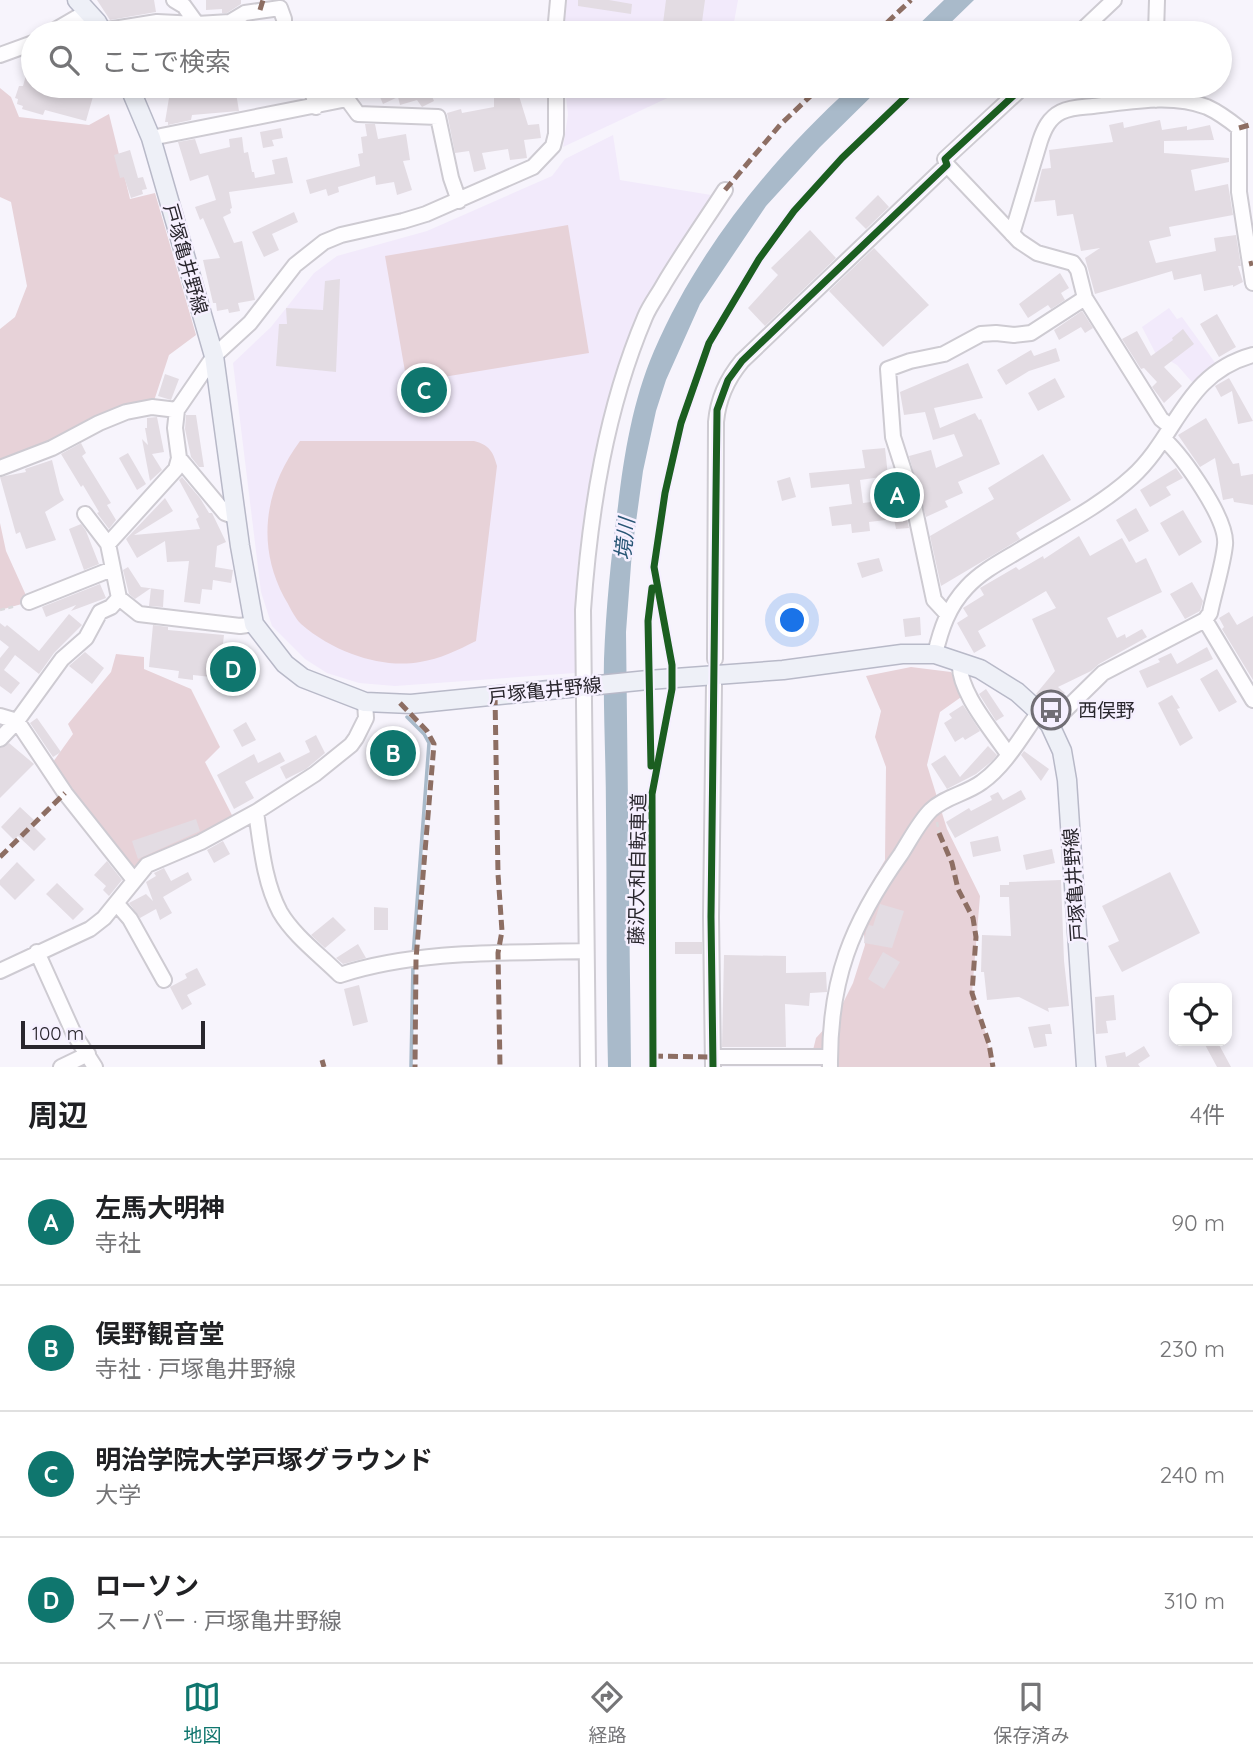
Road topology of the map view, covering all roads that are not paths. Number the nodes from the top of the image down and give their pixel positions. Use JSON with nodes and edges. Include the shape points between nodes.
{"nodes":[{"id":1,"x":174,"y":0,"type":"edge"},
{"id":2,"x":558,"y":0,"type":"edge"},
{"id":3,"x":1114,"y":0,"type":"edge"},
{"id":4,"x":1157,"y":0,"type":"edge"},
{"id":5,"x":282,"y":4,"type":"edge"},
{"id":6,"x":82,"y":6,"type":"edge"},
{"id":7,"x":64,"y":21,"type":"edge"},
{"id":8,"x":94,"y":21,"type":"edge"},
{"id":9,"x":195,"y":21,"type":"edge"},
{"id":10,"x":232,"y":21,"type":"edge"},
{"id":11,"x":556,"y":21,"type":"edge"},
{"id":12,"x":1092,"y":21,"type":"edge"},
{"id":13,"x":1156,"y":21,"type":"edge"},
{"id":14,"x":21,"y":47,"type":"edge"},
{"id":15,"x":0,"y":55,"type":"edge"},
{"id":16,"x":134,"y":98,"type":"edge"},
{"id":17,"x":314,"y":98,"type":"edge"},
{"id":18,"x":556,"y":98,"type":"edge"},
{"id":19,"x":1011,"y":98,"type":"edge"},
{"id":20,"x":1128,"y":98,"type":"edge"},
{"id":21,"x":1172,"y":98,"type":"edge"},
{"id":22,"x":316,"y":107,"type":"junction"},
{"id":23,"x":151,"y":138,"type":"junction"},
{"id":24,"x":947,"y":165,"type":"junction"},
{"id":25,"x":725,"y":190,"type":"dead end"},
{"id":26,"x":459,"y":201,"type":"junction"},
{"id":27,"x":1012,"y":234,"type":"junction"},
{"id":28,"x":1253,"y":284,"type":"edge"},
{"id":29,"x":1085,"y":298,"type":"junction"},
{"id":30,"x":1253,"y":355,"type":"edge"},
{"id":31,"x":214,"y":356,"type":"junction"},
{"id":32,"x":177,"y":410,"type":"junction"},
{"id":33,"x":1167,"y":433,"type":"junction"},
{"id":34,"x":179,"y":458,"type":"junction"},
{"id":35,"x":0,"y":468,"type":"edge"},
{"id":36,"x":85,"y":514,"type":"dead end"},
{"id":37,"x":236,"y":517,"type":"junction"},
{"id":38,"x":108,"y":544,"type":"junction"},
{"id":39,"x":113,"y":569,"type":"junction"},
{"id":40,"x":119,"y":598,"type":"junction"},
{"id":41,"x":29,"y":602,"type":"road end"},
{"id":42,"x":947,"y":614,"type":"junction"},
{"id":43,"x":1205,"y":620,"type":"junction"},
{"id":44,"x":254,"y":624,"type":"junction"},
{"id":45,"x":935,"y":654,"type":"junction"},
{"id":46,"x":715,"y":659,"type":"dead end"},
{"id":47,"x":960,"y":662,"type":"junction"},
{"id":48,"x":714,"y":684,"type":"dead end"},
{"id":49,"x":585,"y":686,"type":"junction"},
{"id":50,"x":1253,"y":700,"type":"edge"},
{"id":51,"x":365,"y":702,"type":"junction"},
{"id":52,"x":0,"y":716,"type":"edge"},
{"id":53,"x":1045,"y":719,"type":"junction"},
{"id":54,"x":17,"y":721,"type":"junction"},
{"id":55,"x":0,"y":739,"type":"edge"},
{"id":56,"x":1008,"y":754,"type":"junction"},
{"id":57,"x":256,"y":812,"type":"junction"},
{"id":58,"x":134,"y":880,"type":"junction"},
{"id":59,"x":117,"y":904,"type":"junction"},
{"id":60,"x":586,"y":951,"type":"junction"},
{"id":61,"x":37,"y":952,"type":"junction"},
{"id":62,"x":0,"y":971,"type":"edge"},
{"id":63,"x":164,"y":980,"type":"dead end"},
{"id":64,"x":92,"y":1061,"type":"edge"},
{"id":65,"x":713,"y":1062,"type":"edge"},
{"id":66,"x":830,"y":1062,"type":"edge"},
{"id":67,"x":61,"y":1067,"type":"edge"},
{"id":68,"x":588,"y":1067,"type":"edge"},
{"id":69,"x":1086,"y":1067,"type":"edge"}],
"edges":[{"from":1,"to":9,"type":"street"},
{"from":2,"to":11,"type":"street"},
{"from":3,"to":12,"type":"street"},
{"from":4,"to":13,"type":"street"},
{"from":5,"to":10,"type":"street"},
{"from":6,"to":7,"type":"street"},
{"from":6,"to":8,"type":"main road"},
{"from":14,"to":15,"type":"street"},
{"from":16,"to":23,"type":"main road","name":"戸塚亀井野線"},
{"from":17,"to":22,"type":"street"},
{"from":18,"to":26,"type":"street","via":[[556,134],[544,158],[517,176]]},
{"from":19,"to":24,"type":"street","via":[[945,159]]},
{"from":20,"to":27,"type":"street","via":[[1072,108],[1051,120]]},
{"from":21,"to":28,"type":"street","via":[[1206,107],[1239,128],[1239,192]]},
{"from":22,"to":23,"type":"street"},
{"from":22,"to":26,"type":"street","via":[[348,99],[358,114],[438,117]]},
{"from":23,"to":31,"type":"main road","name":"戸塚亀井野線"},
{"from":24,"to":27,"type":"street"},
{"from":24,"to":46,"type":"street","via":[[742,361],[724,389],[716,422]]},
{"from":25,"to":49,"type":"street","via":[[646,315],[607,431],[586,562]]},
{"from":26,"to":31,"type":"street","via":[[324,242],[295,265],[250,323]]},
{"from":27,"to":29,"type":"street","via":[[1037,253],[1073,263]]},
{"from":29,"to":33,"type":"street"},
{"from":29,"to":42,"type":"street","via":[[1031,333],[981,334],[944,354],[888,369],[893,437],[912,496],[934,600]]},
{"from":30,"to":33,"type":"street","via":[[1209,377],[1191,395]]},
{"from":31,"to":32,"type":"street"},
{"from":31,"to":37,"type":"main road","name":"戸塚亀井野線"},
{"from":32,"to":34,"type":"street"},
{"from":32,"to":35,"type":"street","via":[[152,407],[126,412]]},
{"from":33,"to":42,"type":"street","via":[[1143,466],[1118,489],[990,568],[967,587]]},
{"from":33,"to":43,"type":"street","via":[[1225,536]]},
{"from":34,"to":37,"type":"street","via":[[225,513]]},
{"from":34,"to":38,"type":"street","via":[[176,469]]},
{"from":36,"to":38,"type":"street"},
{"from":37,"to":44,"type":"main road","name":"戸塚亀井野線"},
{"from":38,"to":39,"type":"street"},
{"from":39,"to":40,"type":"street"},
{"from":39,"to":41,"type":"street"},
{"from":40,"to":44,"type":"street","via":[[139,614]]},
{"from":40,"to":54,"type":"street","via":[[100,612],[86,638],[62,659]]},
{"from":42,"to":45,"type":"street"},
{"from":43,"to":50,"type":"street"},
{"from":43,"to":53,"type":"street","via":[[1103,673],[1075,703]]},
{"from":44,"to":51,"type":"main road","name":"戸塚亀井野線","via":[[285,664],[303,678]]},
{"from":45,"to":47,"type":"main road","name":"戸塚亀井野線"},
{"from":45,"to":49,"type":"main road","name":"戸塚亀井野線"},
{"from":47,"to":53,"type":"main road","name":"戸塚亀井野線","via":[[1017,692]]},
{"from":47,"to":56,"type":"street","via":[[959,673],[971,699]]},
{"from":48,"to":65,"type":"street"},
{"from":49,"to":51,"type":"main road","name":"戸塚亀井野線","via":[[411,704]]},
{"from":49,"to":60,"type":"street"},
{"from":51,"to":57,"type":"street","via":[[366,718],[351,745]]},
{"from":52,"to":54,"type":"street"},
{"from":53,"to":56,"type":"street"},
{"from":53,"to":69,"type":"main road","name":"戸塚亀井野線","via":[[1062,751],[1068,780]]},
{"from":54,"to":55,"type":"street"},
{"from":54,"to":58,"type":"street","via":[[65,793]]},
{"from":56,"to":66,"type":"street","via":[[985,780],[930,811],[877,887],[838,979]]},
{"from":57,"to":58,"type":"street","via":[[147,865]]},
{"from":57,"to":60,"type":"street","via":[[263,861],[280,911],[340,975],[373,964],[410,960]]},
{"from":58,"to":59,"type":"street"},
{"from":59,"to":61,"type":"street","via":[[90,929]]},
{"from":59,"to":63,"type":"street"},
{"from":60,"to":68,"type":"street"},
{"from":61,"to":62,"type":"street"},
{"from":61,"to":64,"type":"street","via":[[74,1034]]},
{"from":64,"to":67,"type":"street"},
{"from":65,"to":66,"type":"street"}]}
